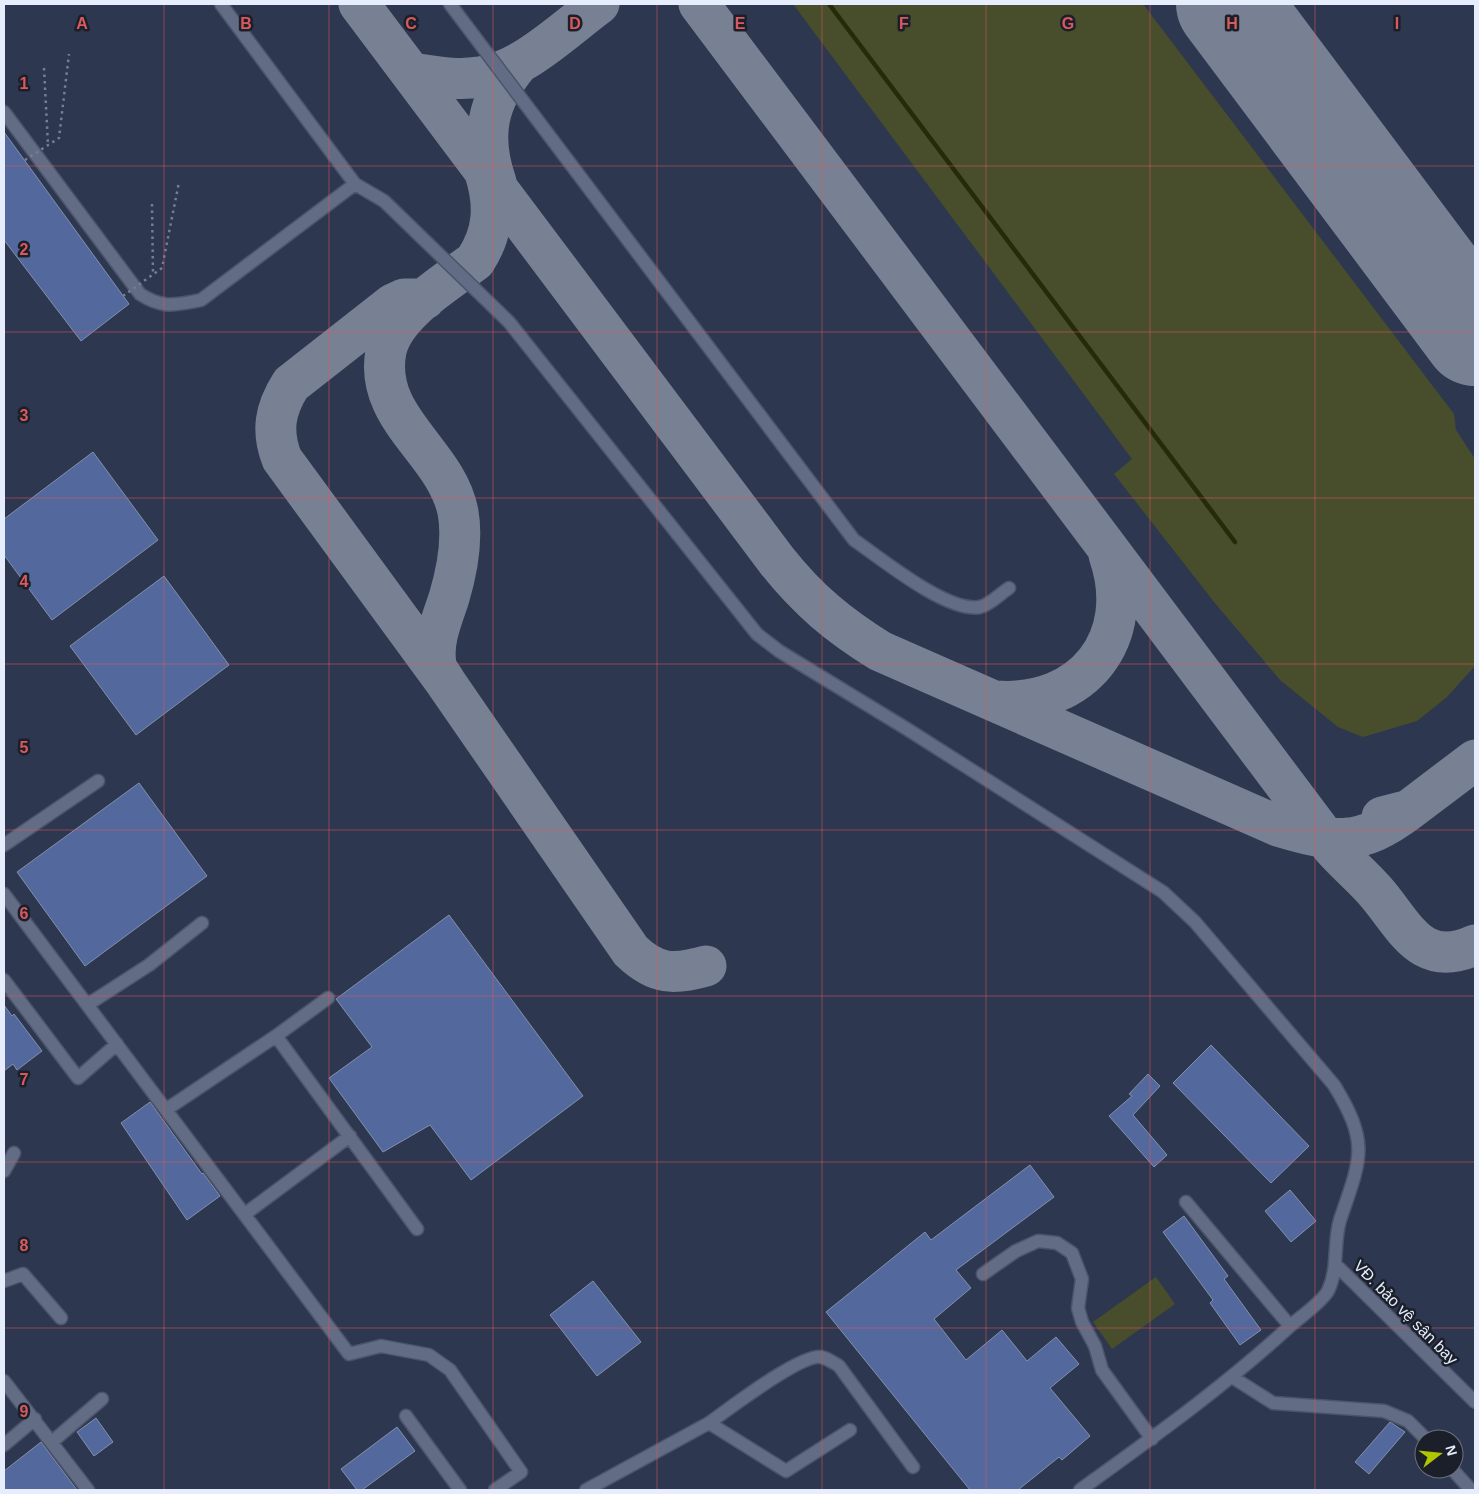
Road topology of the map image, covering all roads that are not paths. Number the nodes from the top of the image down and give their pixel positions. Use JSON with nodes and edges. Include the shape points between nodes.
{"nodes":[{"id":1,"x":220,"y":4,"type":"edge"},
{"id":2,"x":450,"y":4,"type":"edge"},
{"id":3,"x":4,"y":112,"type":"edge"},
{"id":4,"x":355,"y":184,"type":"junction"},
{"id":5,"x":1009,"y":588,"type":"dead end"},
{"id":6,"x":98,"y":781,"type":"dead end"},
{"id":7,"x":4,"y":845,"type":"edge"},
{"id":8,"x":4,"y":894,"type":"edge"},
{"id":9,"x":202,"y":923,"type":"dead end"},
{"id":10,"x":4,"y":980,"type":"edge"},
{"id":11,"x":328,"y":998,"type":"dead end"},
{"id":12,"x":87,"y":1005,"type":"junction"},
{"id":13,"x":276,"y":1036,"type":"junction"},
{"id":14,"x":117,"y":1044,"type":"junction"},
{"id":15,"x":167,"y":1109,"type":"junction"},
{"id":16,"x":350,"y":1136,"type":"junction"},
{"id":17,"x":14,"y":1153,"type":"dead end"},
{"id":18,"x":4,"y":1171,"type":"edge"},
{"id":19,"x":1186,"y":1202,"type":"dead end"},
{"id":20,"x":245,"y":1214,"type":"junction"},
{"id":21,"x":417,"y":1229,"type":"dead end"},
{"id":22,"x":1336,"y":1265,"type":"junction"},
{"id":23,"x":983,"y":1274,"type":"dead end"},
{"id":24,"x":4,"y":1281,"type":"edge"},
{"id":25,"x":61,"y":1318,"type":"dead end"},
{"id":26,"x":1290,"y":1326,"type":"junction"},
{"id":27,"x":1232,"y":1377,"type":"junction"},
{"id":28,"x":4,"y":1381,"type":"edge"},
{"id":29,"x":102,"y":1399,"type":"dead end"},
{"id":30,"x":1475,"y":1402,"type":"edge"},
{"id":31,"x":406,"y":1416,"type":"dead end"},
{"id":32,"x":34,"y":1419,"type":"junction"},
{"id":33,"x":709,"y":1423,"type":"junction"},
{"id":34,"x":1417,"y":1429,"type":"edge"},
{"id":35,"x":850,"y":1430,"type":"dead end"},
{"id":36,"x":1152,"y":1439,"type":"junction"},
{"id":37,"x":52,"y":1441,"type":"junction"},
{"id":38,"x":4,"y":1445,"type":"edge"},
{"id":39,"x":913,"y":1467,"type":"dead end"},
{"id":40,"x":1461,"y":1479,"type":"edge"},
{"id":41,"x":88,"y":1490,"type":"edge"},
{"id":42,"x":460,"y":1490,"type":"edge"},
{"id":43,"x":495,"y":1490,"type":"edge"},
{"id":44,"x":586,"y":1490,"type":"edge"},
{"id":45,"x":1080,"y":1490,"type":"edge"},
{"id":46,"x":1471,"y":1490,"type":"edge"}],
"edges":[{"from":1,"to":4,"type":"street"},
{"from":2,"to":5,"type":"street","via":[[854,540],[937,596],[960,606],[982,607]]},
{"from":3,"to":4,"type":"street","via":[[140,294],[154,304],[170,306],[201,300]]},
{"from":4,"to":22,"type":"street","via":[[384,201],[509,322],[757,634],[779,651],[1140,877],[1170,898],[1195,922],[1334,1085],[1355,1124],[1358,1166],[1338,1226]]},
{"from":6,"to":7,"type":"street"},
{"from":8,"to":12,"type":"street"},
{"from":9,"to":12,"type":"street","via":[[149,965]]},
{"from":10,"to":14,"type":"street","via":[[78,1078]]},
{"from":11,"to":13,"type":"street"},
{"from":12,"to":14,"type":"street"},
{"from":13,"to":15,"type":"street"},
{"from":13,"to":16,"type":"street"},
{"from":14,"to":15,"type":"street"},
{"from":15,"to":20,"type":"street"},
{"from":16,"to":20,"type":"street"},
{"from":16,"to":21,"type":"street"},
{"from":17,"to":18,"type":"street"},
{"from":19,"to":26,"type":"street"},
{"from":20,"to":43,"type":"street","via":[[349,1354],[381,1346],[429,1354],[450,1370],[521,1472]]},
{"from":22,"to":26,"type":"street","via":[[1327,1292]]},
{"from":22,"to":30,"type":"street","name":"VĐ. bảo vệ sân bay"},
{"from":23,"to":36,"type":"street","via":[[1016,1251],[1038,1241],[1056,1243],[1072,1253],[1082,1278],[1078,1308],[1102,1370]]},
{"from":24,"to":25,"type":"street","via":[[23,1274]]},
{"from":26,"to":27,"type":"street"},
{"from":27,"to":34,"type":"street","via":[[1273,1403],[1384,1411],[1408,1420]]},
{"from":27,"to":36,"type":"street"},
{"from":28,"to":32,"type":"street"},
{"from":29,"to":37,"type":"street"},
{"from":31,"to":42,"type":"street"},
{"from":32,"to":37,"type":"street"},
{"from":32,"to":38,"type":"street"},
{"from":33,"to":35,"type":"street","via":[[786,1471]]},
{"from":33,"to":39,"type":"street","via":[[791,1367],[822,1357],[839,1366]]},
{"from":33,"to":44,"type":"street"},
{"from":36,"to":45,"type":"street"},
{"from":37,"to":41,"type":"street"},
{"from":40,"to":46,"type":"street"}]}
